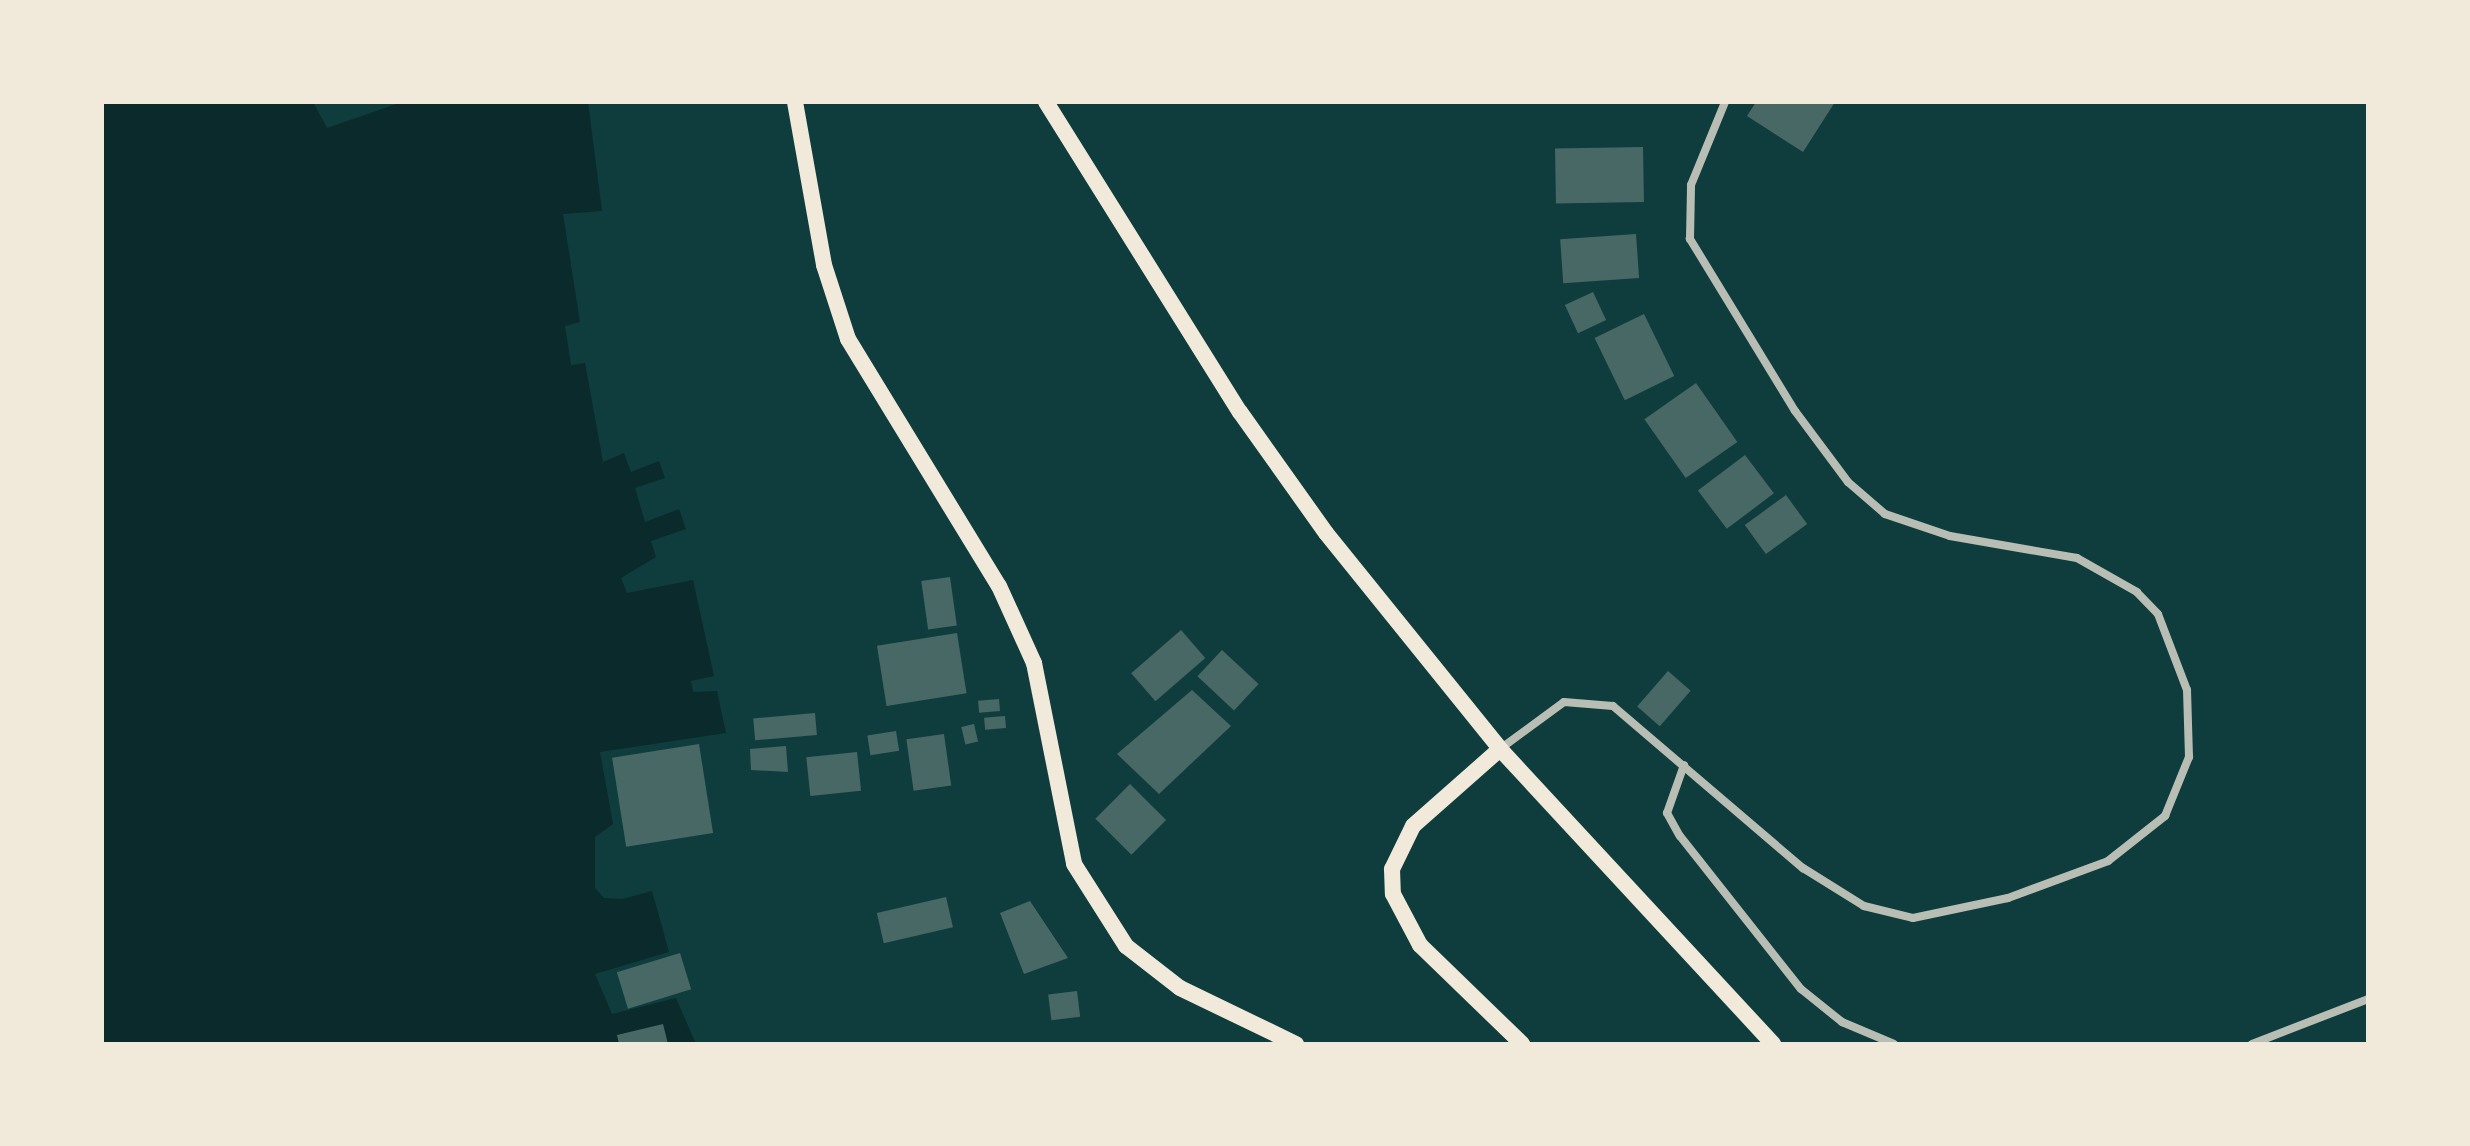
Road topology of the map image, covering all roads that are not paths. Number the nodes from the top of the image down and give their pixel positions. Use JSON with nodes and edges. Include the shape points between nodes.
{"nodes":[{"id":1,"x":795,"y":102,"type":"edge"},
{"id":2,"x":1046,"y":102,"type":"edge"},
{"id":3,"x":1725,"y":102,"type":"edge"},
{"id":4,"x":1500,"y":749,"type":"junction"},
{"id":5,"x":1684,"y":765,"type":"junction"},
{"id":6,"x":2368,"y":999,"type":"edge"},
{"id":7,"x":1296,"y":1044,"type":"edge"},
{"id":8,"x":1522,"y":1044,"type":"edge"},
{"id":9,"x":1773,"y":1044,"type":"edge"},
{"id":10,"x":1894,"y":1044,"type":"edge"},
{"id":11,"x":2252,"y":1044,"type":"edge"}],
"edges":[{"from":1,"to":7,"type":"main road","via":[[824,265],[848,339],[999,586],[1034,663],[1074,864],[1126,946],[1180,988]]},
{"from":2,"to":4,"type":"main road","via":[[1240,412]]},
{"from":3,"to":5,"type":"street","via":[[1691,185],[1690,239],[1795,411],[1848,482],[1885,514],[1950,536],[2077,558],[2137,592],[2158,614],[2187,690],[2189,757],[2165,816],[2108,861],[2008,898],[1913,918],[1864,906],[1826,884]]},
{"from":4,"to":5,"type":"street","via":[[1541,712],[1591,701],[1630,716]]},
{"from":4,"to":8,"type":"main road","via":[[1413,826],[1392,869],[1393,894],[1420,945]]},
{"from":4,"to":9,"type":"main road"},
{"from":5,"to":10,"type":"street","via":[[1667,813],[1680,836],[1801,989],[1842,1022]]},
{"from":6,"to":11,"type":"street"}]}
